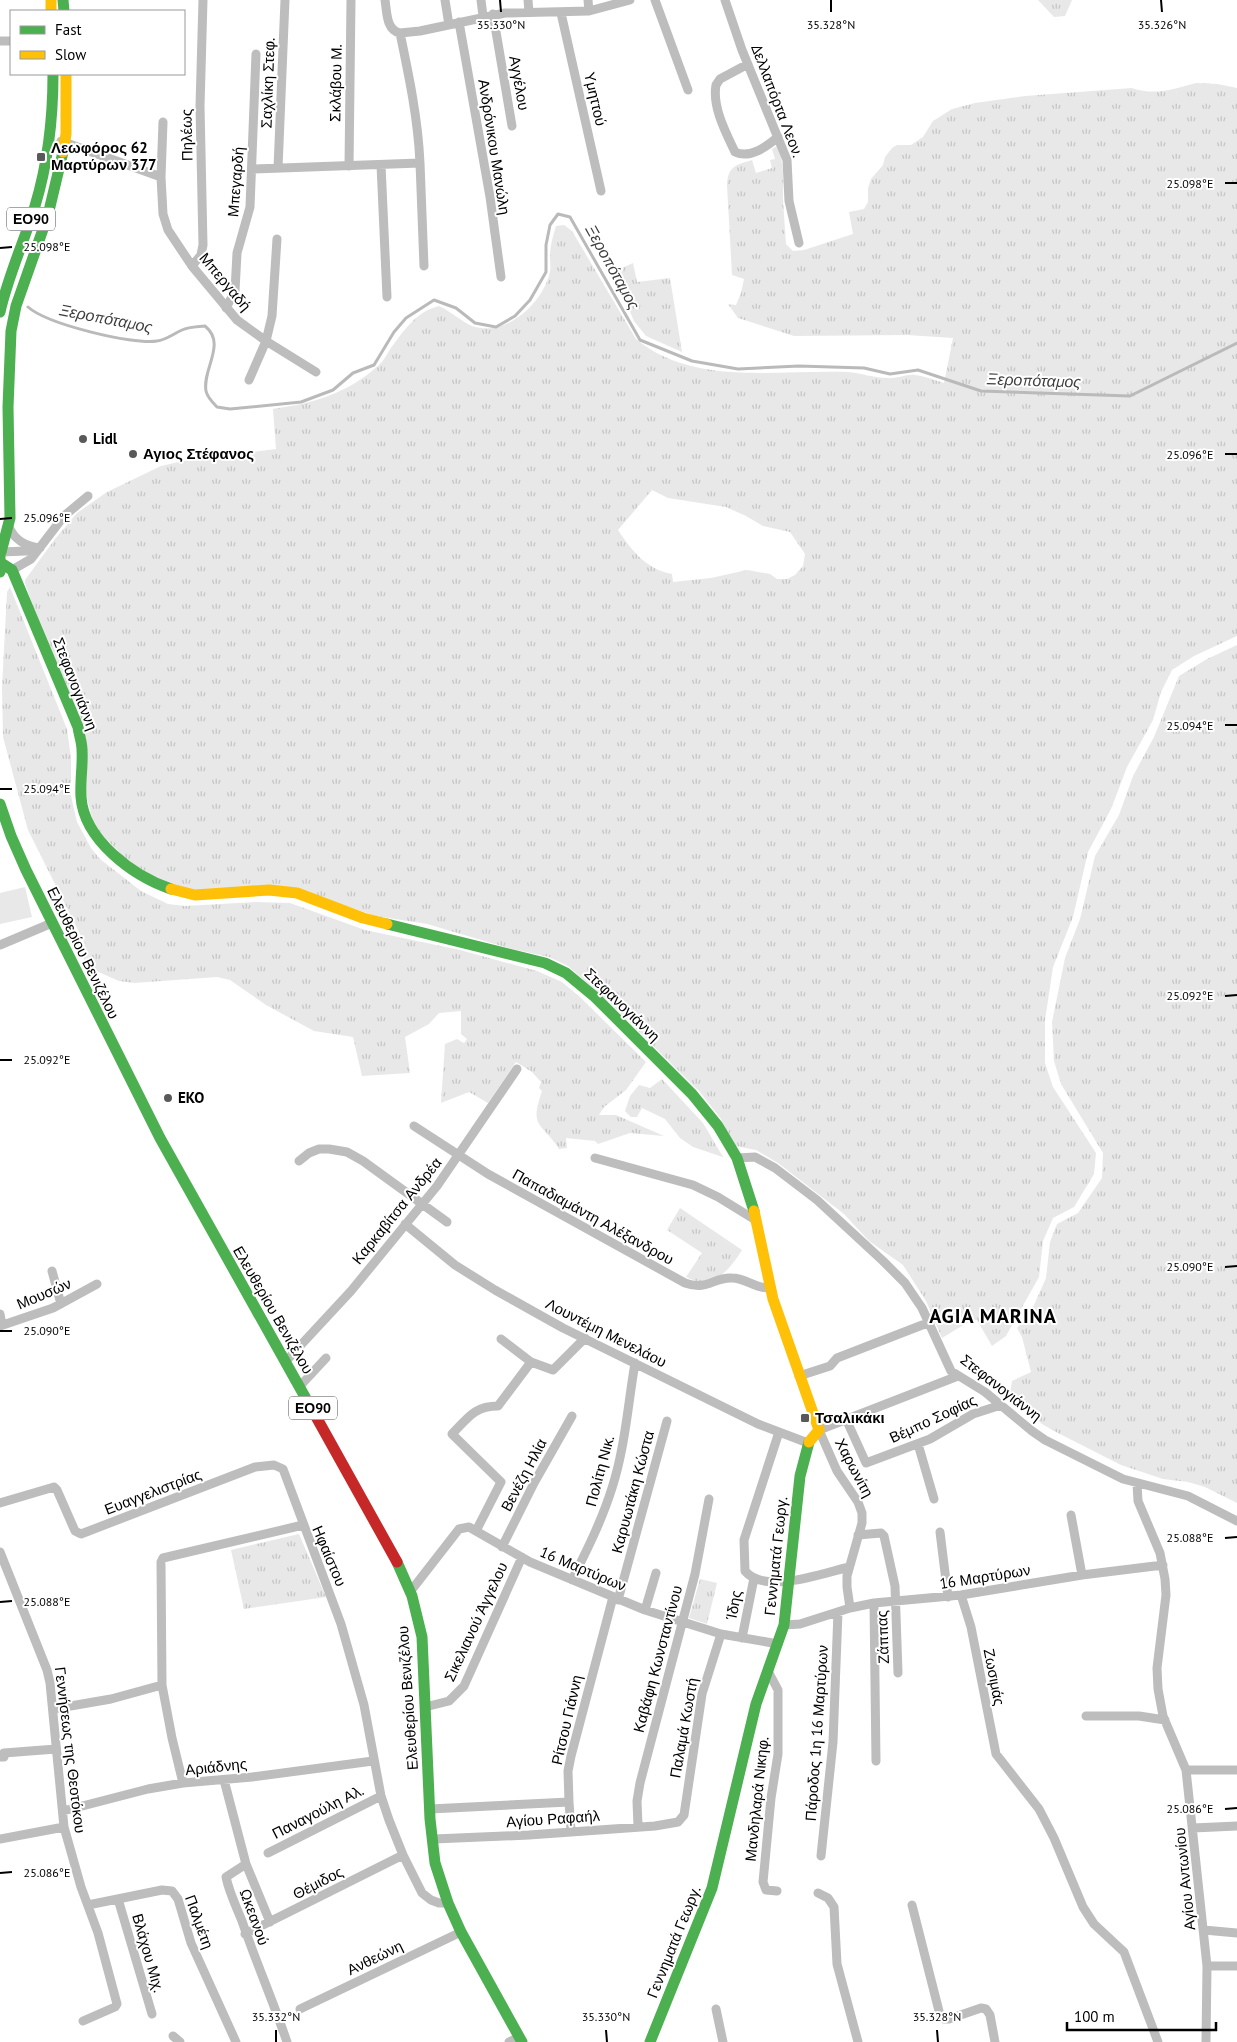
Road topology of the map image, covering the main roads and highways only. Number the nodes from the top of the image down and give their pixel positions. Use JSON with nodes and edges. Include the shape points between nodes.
{"nodes":[{"id":1,"x":53,"y":75,"type":"edge"},
{"id":2,"x":66,"y":75,"type":"edge"},
{"id":3,"x":2,"y":298,"type":"edge"},
{"id":4,"x":0,"y":312,"type":"edge"},
{"id":5,"x":4,"y":381,"type":"edge"},
{"id":6,"x":4,"y":393,"type":"edge"},
{"id":7,"x":1,"y":552,"type":"edge"},
{"id":8,"x":6,"y":571,"type":"edge"},
{"id":9,"x":0,"y":804,"type":"edge"},
{"id":10,"x":819,"y":1430,"type":"joint"},
{"id":11,"x":517,"y":2040,"type":"edge"},
{"id":12,"x":650,"y":2042,"type":"edge"}],
"edges":[{"from":1,"to":3,"type":"main road","number":"ΕΟ90","via":[[51,139],[38,196]]},
{"from":2,"to":5,"type":"main road","number":"ΕΟ90","via":[[65,143],[48,216],[13,318]]},
{"from":3,"to":4,"type":"main road","number":"ΕΟ90"},
{"from":5,"to":6,"type":"main road","number":"ΕΟ90"},
{"from":6,"to":7,"type":"main road","number":"ΕΟ90","via":[[10,508],[9,527]]},
{"from":7,"to":8,"type":"main road","number":"ΕΟ90"},
{"from":8,"to":10,"type":"main road","name":"Στεφανογιάννη","via":[[78,726],[82,745],[84,816],[98,839],[117,858],[153,883],[178,892],[201,895],[275,890],[297,893],[364,918],[556,968],[584,987],[680,1082],[718,1126],[737,1158],[757,1220],[770,1288]]},
{"from":9,"to":11,"type":"main road","name":"Ελευθερίου Βενιζέλου","number":"ΕΟ90","via":[[18,852],[116,1054],[186,1187],[396,1559],[410,1592],[422,1636],[430,1809],[436,1863],[461,1932]]},
{"from":10,"to":12,"type":"main road","name":"Γεννηματά Γεωργ.","via":[[808,1443],[799,1484],[784,1626],[748,1734],[712,1888]]}]}
